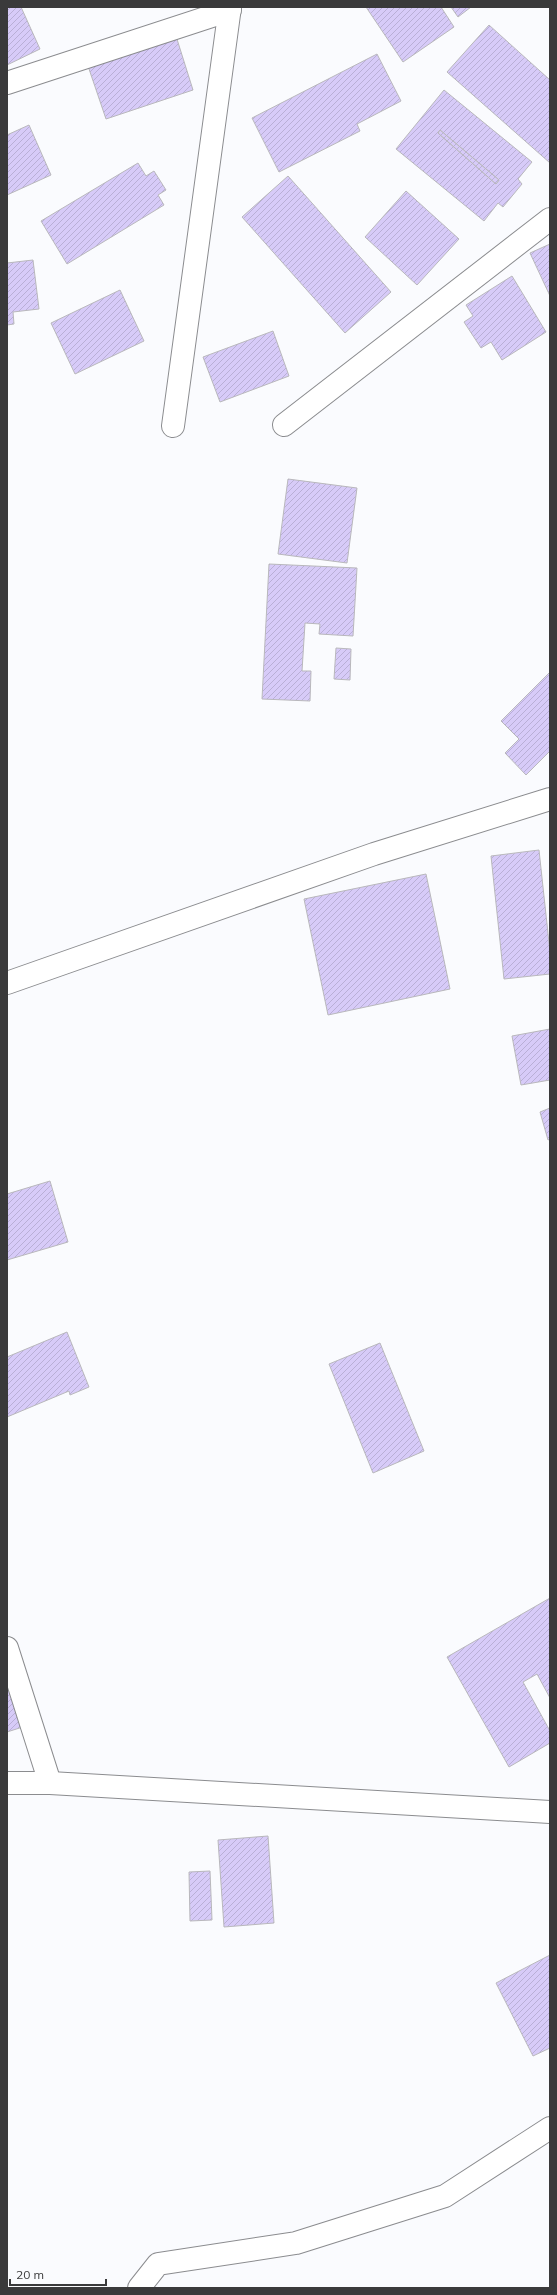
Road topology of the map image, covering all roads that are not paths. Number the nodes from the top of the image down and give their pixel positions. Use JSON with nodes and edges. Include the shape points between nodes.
{"nodes":[{"id":1,"x":230,"y":9,"type":"edge"},
{"id":2,"x":7,"y":83,"type":"edge"},
{"id":3,"x":550,"y":219,"type":"edge"},
{"id":4,"x":284,"y":425,"type":"dead end"},
{"id":5,"x":173,"y":426,"type":"dead end"},
{"id":6,"x":550,"y":799,"type":"edge"},
{"id":7,"x":7,"y":983,"type":"edge"},
{"id":8,"x":7,"y":1648,"type":"edge"},
{"id":9,"x":7,"y":1783,"type":"edge"},
{"id":10,"x":50,"y":1783,"type":"junction"},
{"id":11,"x":550,"y":1812,"type":"edge"},
{"id":12,"x":550,"y":2128,"type":"edge"},
{"id":13,"x":139,"y":2288,"type":"edge"}],
"edges":[{"from":1,"to":2,"type":"street"},
{"from":1,"to":5,"type":"street"},
{"from":3,"to":4,"type":"street"},
{"from":6,"to":7,"type":"street","via":[[374,854]]},
{"from":8,"to":10,"type":"street"},
{"from":9,"to":10,"type":"street"},
{"from":10,"to":11,"type":"street"},
{"from":12,"to":13,"type":"street","via":[[445,2196],[296,2243],[158,2264]]}]}
